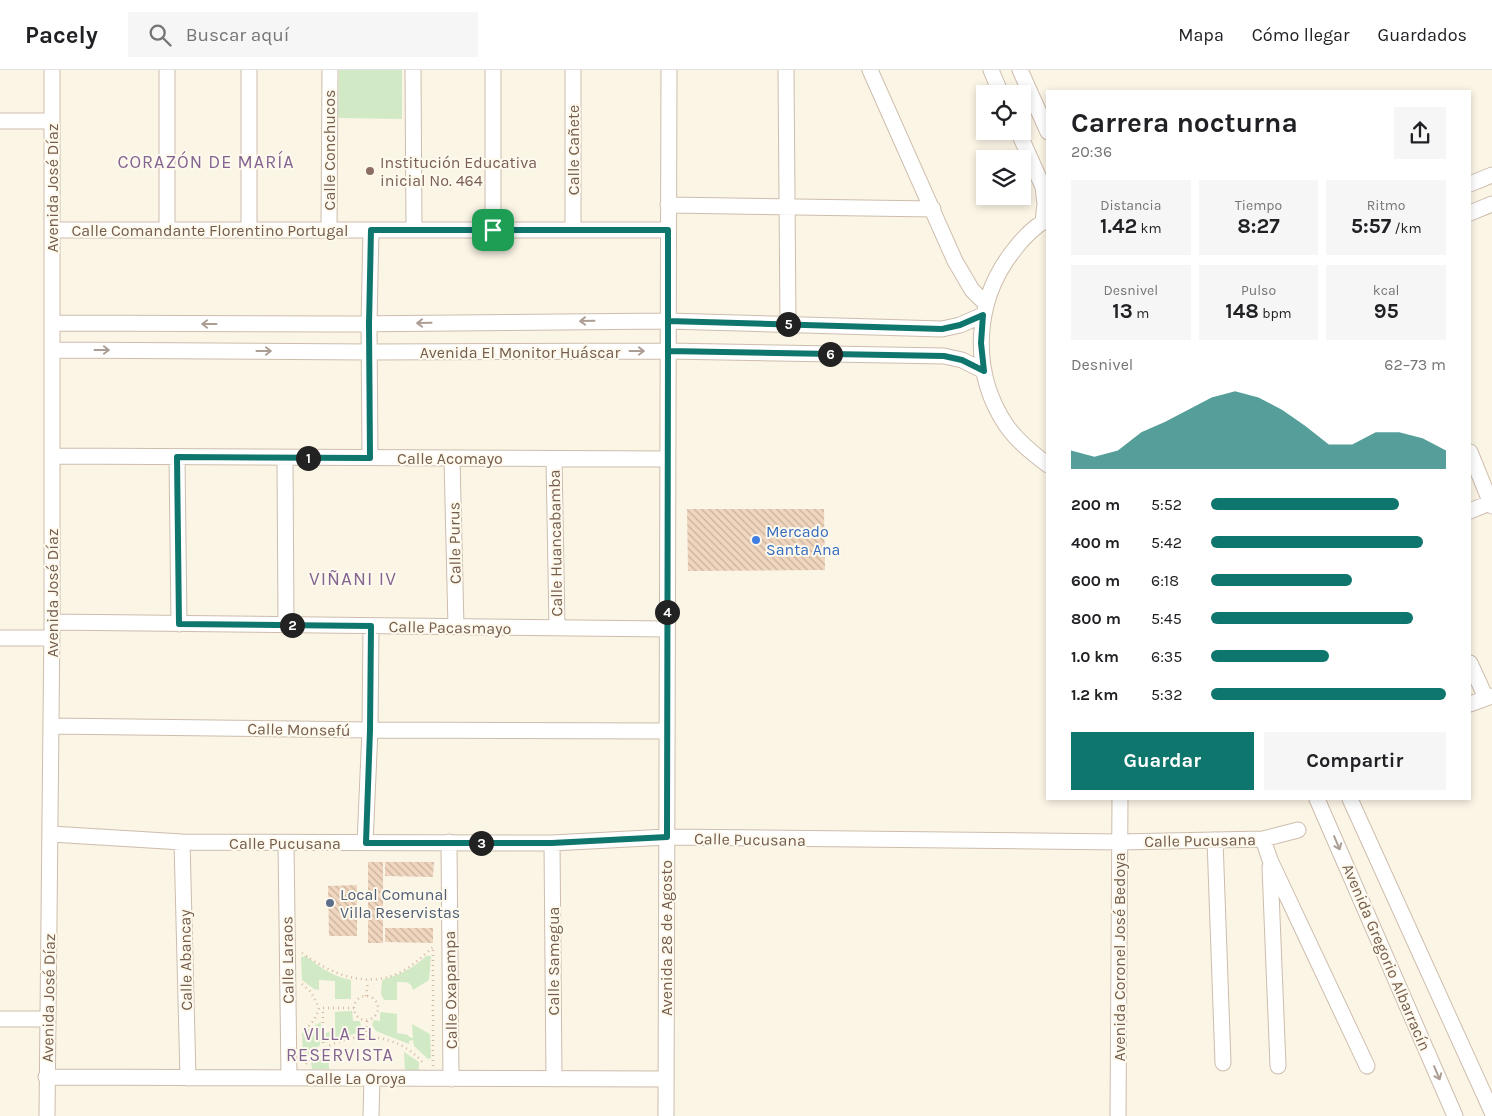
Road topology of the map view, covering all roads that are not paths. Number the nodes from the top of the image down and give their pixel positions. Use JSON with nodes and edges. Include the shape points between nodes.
{"nodes":[{"id":1,"x":52,"y":70,"type":"edge"},
{"id":2,"x":167,"y":70,"type":"edge"},
{"id":3,"x":249,"y":70,"type":"edge"},
{"id":4,"x":330,"y":70,"type":"edge"},
{"id":5,"x":414,"y":70,"type":"edge"},
{"id":6,"x":493,"y":70,"type":"edge"},
{"id":7,"x":573,"y":70,"type":"edge"},
{"id":8,"x":669,"y":70,"type":"edge"},
{"id":9,"x":786,"y":70,"type":"edge"},
{"id":10,"x":870,"y":70,"type":"edge"},
{"id":11,"x":991,"y":70,"type":"edge"},
{"id":12,"x":1020,"y":70,"type":"edge"},
{"id":13,"x":997,"y":85,"type":"edge"},
{"id":14,"x":0,"y":121,"type":"edge"},
{"id":15,"x":52,"y":121,"type":"junction"},
{"id":16,"x":1046,"y":128,"type":"edge"},
{"id":17,"x":1022,"y":140,"type":"edge"},
{"id":18,"x":1492,"y":174,"type":"edge"},
{"id":19,"x":1471,"y":184,"type":"edge"},
{"id":20,"x":1492,"y":204,"type":"edge"},
{"id":21,"x":668,"y":205,"type":"junction"},
{"id":22,"x":787,"y":207,"type":"junction"},
{"id":23,"x":933,"y":209,"type":"junction"},
{"id":24,"x":1471,"y":213,"type":"edge"},
{"id":25,"x":1045,"y":220,"type":"edge"},
{"id":26,"x":52,"y":230,"type":"junction"},
{"id":27,"x":167,"y":230,"type":"junction"},
{"id":28,"x":248,"y":230,"type":"junction"},
{"id":29,"x":329,"y":230,"type":"junction"},
{"id":30,"x":371,"y":230,"type":"junction"},
{"id":31,"x":414,"y":230,"type":"junction"},
{"id":32,"x":493,"y":230,"type":"junction"},
{"id":33,"x":573,"y":230,"type":"junction"},
{"id":34,"x":668,"y":230,"type":"junction"},
{"id":35,"x":984,"y":309,"type":"junction"},
{"id":36,"x":668,"y":321,"type":"junction"},
{"id":37,"x":53,"y":323,"type":"junction"},
{"id":38,"x":369,"y":324,"type":"junction"},
{"id":39,"x":788,"y":324,"type":"junction"},
{"id":40,"x":53,"y":350,"type":"junction"},
{"id":41,"x":668,"y":351,"type":"junction"},
{"id":42,"x":369,"y":352,"type":"junction"},
{"id":43,"x":984,"y":371,"type":"junction"},
{"id":44,"x":1471,"y":454,"type":"edge"},
{"id":45,"x":53,"y":456,"type":"junction"},
{"id":46,"x":177,"y":457,"type":"junction"},
{"id":47,"x":285,"y":458,"type":"junction"},
{"id":48,"x":370,"y":458,"type":"junction"},
{"id":49,"x":452,"y":458,"type":"junction"},
{"id":50,"x":554,"y":459,"type":"junction"},
{"id":51,"x":668,"y":459,"type":"junction"},
{"id":52,"x":1046,"y":463,"type":"edge"},
{"id":53,"x":1492,"y":504,"type":"edge"},
{"id":54,"x":1471,"y":511,"type":"edge"},
{"id":55,"x":52,"y":622,"type":"junction"},
{"id":56,"x":179,"y":624,"type":"junction"},
{"id":57,"x":286,"y":625,"type":"junction"},
{"id":58,"x":371,"y":626,"type":"junction"},
{"id":59,"x":456,"y":627,"type":"junction"},
{"id":60,"x":557,"y":628,"type":"junction"},
{"id":61,"x":667,"y":629,"type":"junction"},
{"id":62,"x":0,"y":638,"type":"edge"},
{"id":63,"x":52,"y":638,"type":"junction"},
{"id":64,"x":1471,"y":665,"type":"edge"},
{"id":65,"x":1489,"y":697,"type":"edge"},
{"id":66,"x":1471,"y":704,"type":"edge"},
{"id":67,"x":51,"y":726,"type":"junction"},
{"id":68,"x":370,"y":730,"type":"junction"},
{"id":69,"x":667,"y":731,"type":"junction"},
{"id":70,"x":1120,"y":800,"type":"edge"},
{"id":71,"x":1318,"y":800,"type":"edge"},
{"id":72,"x":1350,"y":800,"type":"edge"},
{"id":73,"x":1298,"y":830,"type":"dead end"},
{"id":74,"x":51,"y":834,"type":"junction"},
{"id":75,"x":667,"y":837,"type":"junction"},
{"id":76,"x":1263,"y":839,"type":"junction"},
{"id":77,"x":1215,"y":840,"type":"junction"},
{"id":78,"x":182,"y":842,"type":"junction"},
{"id":79,"x":449,"y":842,"type":"junction"},
{"id":80,"x":1120,"y":842,"type":"junction"},
{"id":81,"x":286,"y":843,"type":"junction"},
{"id":82,"x":366,"y":843,"type":"junction"},
{"id":83,"x":552,"y":843,"type":"junction"},
{"id":84,"x":1270,"y":860,"type":"junction"},
{"id":85,"x":0,"y":1019,"type":"edge"},
{"id":86,"x":48,"y":1019,"type":"junction"},
{"id":87,"x":1223,"y":1064,"type":"dead end"},
{"id":88,"x":1278,"y":1066,"type":"dead end"},
{"id":89,"x":1367,"y":1066,"type":"dead end"},
{"id":90,"x":46,"y":1077,"type":"junction"},
{"id":91,"x":188,"y":1078,"type":"junction"},
{"id":92,"x":289,"y":1078,"type":"junction"},
{"id":93,"x":372,"y":1078,"type":"junction"},
{"id":94,"x":451,"y":1078,"type":"junction"},
{"id":95,"x":554,"y":1079,"type":"junction"},
{"id":96,"x":666,"y":1079,"type":"junction"},
{"id":97,"x":1492,"y":1112,"type":"edge"},
{"id":98,"x":47,"y":1116,"type":"edge"},
{"id":99,"x":371,"y":1116,"type":"edge"},
{"id":100,"x":666,"y":1116,"type":"edge"},
{"id":101,"x":1118,"y":1116,"type":"edge"},
{"id":102,"x":1456,"y":1116,"type":"edge"}],
"edges":[{"from":1,"to":15,"type":"street","name":"Avenida José Díaz"},
{"from":2,"to":27,"type":"street"},
{"from":3,"to":28,"type":"street"},
{"from":4,"to":29,"type":"street","name":"Calle Conchucos"},
{"from":5,"to":31,"type":"street"},
{"from":6,"to":32,"type":"street"},
{"from":7,"to":33,"type":"street","name":"Calle Cañete"},
{"from":8,"to":21,"type":"street","name":"Avenida 28 de Agosto"},
{"from":9,"to":22,"type":"street"},
{"from":10,"to":23,"type":"street"},
{"from":11,"to":13,"type":"street"},
{"from":12,"to":16,"type":"street"},
{"from":14,"to":15,"type":"street"},
{"from":15,"to":26,"type":"street","name":"Avenida José Díaz"},
{"from":17,"to":25,"type":"street","via":[[1043,187]]},
{"from":18,"to":19,"type":"street"},
{"from":20,"to":24,"type":"street"},
{"from":21,"to":22,"type":"street"},
{"from":21,"to":34,"type":"street","name":"Avenida 28 de Agosto"},
{"from":22,"to":23,"type":"street"},
{"from":22,"to":39,"type":"street"},
{"from":23,"to":35,"type":"street","via":[[956,261]]},
{"from":25,"to":35,"type":"street","via":[[1021,240],[1004,263]]},
{"from":26,"to":27,"type":"street","name":"Calle Comandante Florentino Portugal"},
{"from":26,"to":37,"type":"street","name":"Avenida José Díaz"},
{"from":27,"to":28,"type":"street","name":"Calle Comandante Florentino Portugal"},
{"from":28,"to":29,"type":"street","name":"Calle Comandante Florentino Portugal"},
{"from":29,"to":30,"type":"street","name":"Calle Comandante Florentino Portugal"},
{"from":30,"to":31,"type":"street","name":"Calle Comandante Florentino Portugal"},
{"from":30,"to":38,"type":"street"},
{"from":31,"to":32,"type":"street","name":"Calle Comandante Florentino Portugal"},
{"from":32,"to":33,"type":"street","name":"Calle Comandante Florentino Portugal"},
{"from":33,"to":34,"type":"street","name":"Calle Comandante Florentino Portugal"},
{"from":34,"to":36,"type":"street","name":"Avenida 28 de Agosto"},
{"from":35,"to":39,"type":"street","name":"Avenida El Monitor Huáscar","via":[[960,325],[942,329]]},
{"from":35,"to":43,"type":"street","via":[[981,343]]},
{"from":36,"to":38,"type":"street","name":"Avenida El Monitor Huáscar","one_way":true},
{"from":36,"to":39,"type":"street","name":"Avenida El Monitor Huáscar"},
{"from":36,"to":41,"type":"street","name":"Avenida 28 de Agosto"},
{"from":38,"to":37,"type":"street","name":"Avenida El Monitor Huáscar","one_way":true},
{"from":37,"to":40,"type":"street","name":"Avenida José Díaz"},
{"from":38,"to":42,"type":"street"},
{"from":40,"to":42,"type":"street","name":"Avenida El Monitor Huáscar","one_way":true},
{"from":40,"to":45,"type":"street","name":"Avenida José Díaz"},
{"from":42,"to":41,"type":"street","name":"Avenida El Monitor Huáscar","one_way":true},
{"from":41,"to":43,"type":"street","name":"Avenida El Monitor Huáscar","via":[[944,356],[962,360]]},
{"from":41,"to":51,"type":"street","name":"Avenida 28 de Agosto"},
{"from":42,"to":48,"type":"street"},
{"from":43,"to":52,"type":"street","via":[[992,400],[1007,426],[1026,448]]},
{"from":44,"to":53,"type":"street"},
{"from":45,"to":46,"type":"street","name":"Calle Acomayo"},
{"from":45,"to":55,"type":"street","name":"Avenida José Díaz"},
{"from":46,"to":47,"type":"street","name":"Calle Acomayo"},
{"from":46,"to":56,"type":"street"},
{"from":47,"to":48,"type":"street","name":"Calle Acomayo"},
{"from":47,"to":57,"type":"street"},
{"from":48,"to":49,"type":"street","name":"Calle Acomayo"},
{"from":49,"to":50,"type":"street","name":"Calle Acomayo"},
{"from":49,"to":59,"type":"street","name":"Calle Purus"},
{"from":50,"to":51,"type":"street","name":"Calle Acomayo"},
{"from":50,"to":60,"type":"street","name":"Calle Huancabamba"},
{"from":51,"to":61,"type":"street","name":"Avenida 28 de Agosto"},
{"from":53,"to":54,"type":"street"},
{"from":55,"to":56,"type":"street","name":"Calle Pacasmayo"},
{"from":55,"to":63,"type":"street","name":"Avenida José Díaz"},
{"from":56,"to":57,"type":"street","name":"Calle Pacasmayo"},
{"from":57,"to":58,"type":"street","name":"Calle Pacasmayo"},
{"from":58,"to":59,"type":"street","name":"Calle Pacasmayo"},
{"from":58,"to":68,"type":"street"},
{"from":59,"to":60,"type":"street","name":"Calle Pacasmayo"},
{"from":60,"to":61,"type":"street","name":"Calle Pacasmayo"},
{"from":61,"to":69,"type":"street","name":"Avenida 28 de Agosto"},
{"from":62,"to":63,"type":"street"},
{"from":63,"to":67,"type":"street","name":"Avenida José Díaz"},
{"from":64,"to":65,"type":"street"},
{"from":65,"to":66,"type":"street"},
{"from":67,"to":68,"type":"street","name":"Calle Monsefú"},
{"from":67,"to":74,"type":"street","name":"Avenida José Díaz"},
{"from":68,"to":69,"type":"street","name":"Calle Monsefú"},
{"from":68,"to":82,"type":"street"},
{"from":69,"to":75,"type":"street","name":"Avenida 28 de Agosto"},
{"from":70,"to":80,"type":"street","name":"Avenida Coronel José Bedoya"},
{"from":71,"to":102,"type":"street","name":"Avenida Gregorio Albarracín","one_way":true},
{"from":72,"to":97,"type":"street","name":"Avenida Gregorio Albarracín"},
{"from":73,"to":76,"type":"street","name":"Calle Pucusana"},
{"from":74,"to":78,"type":"street","name":"Calle Pucusana"},
{"from":74,"to":86,"type":"street","name":"Avenida José Díaz"},
{"from":75,"to":80,"type":"street","name":"Calle Pucusana"},
{"from":75,"to":83,"type":"street","name":"Calle Pucusana"},
{"from":75,"to":96,"type":"street","name":"Avenida 28 de Agosto"},
{"from":76,"to":77,"type":"street","name":"Calle Pucusana"},
{"from":76,"to":84,"type":"street"},
{"from":77,"to":80,"type":"street","name":"Calle Pucusana"},
{"from":77,"to":87,"type":"street"},
{"from":78,"to":81,"type":"street","name":"Calle Pucusana"},
{"from":78,"to":91,"type":"street","name":"Calle Abancay"},
{"from":79,"to":82,"type":"street","name":"Calle Pucusana"},
{"from":79,"to":83,"type":"street","name":"Calle Pucusana"},
{"from":79,"to":94,"type":"street","name":"Calle Oxapampa"},
{"from":80,"to":101,"type":"street","name":"Avenida Coronel José Bedoya"},
{"from":81,"to":82,"type":"street","name":"Calle Pucusana"},
{"from":81,"to":92,"type":"street","name":"Calle Laraos"},
{"from":83,"to":95,"type":"street","name":"Calle Samegua"},
{"from":84,"to":88,"type":"street"},
{"from":84,"to":89,"type":"street"},
{"from":85,"to":86,"type":"street"},
{"from":86,"to":90,"type":"street","name":"Avenida José Díaz"},
{"from":90,"to":91,"type":"street","name":"Calle La Oroya"},
{"from":90,"to":98,"type":"street","name":"Avenida José Díaz"},
{"from":91,"to":92,"type":"street","name":"Calle La Oroya"},
{"from":92,"to":93,"type":"street","name":"Calle La Oroya"},
{"from":93,"to":94,"type":"street","name":"Calle La Oroya"},
{"from":93,"to":99,"type":"street"},
{"from":94,"to":95,"type":"street","name":"Calle La Oroya"},
{"from":95,"to":96,"type":"street","name":"Calle La Oroya"},
{"from":96,"to":100,"type":"street","name":"Avenida 28 de Agosto"}]}
